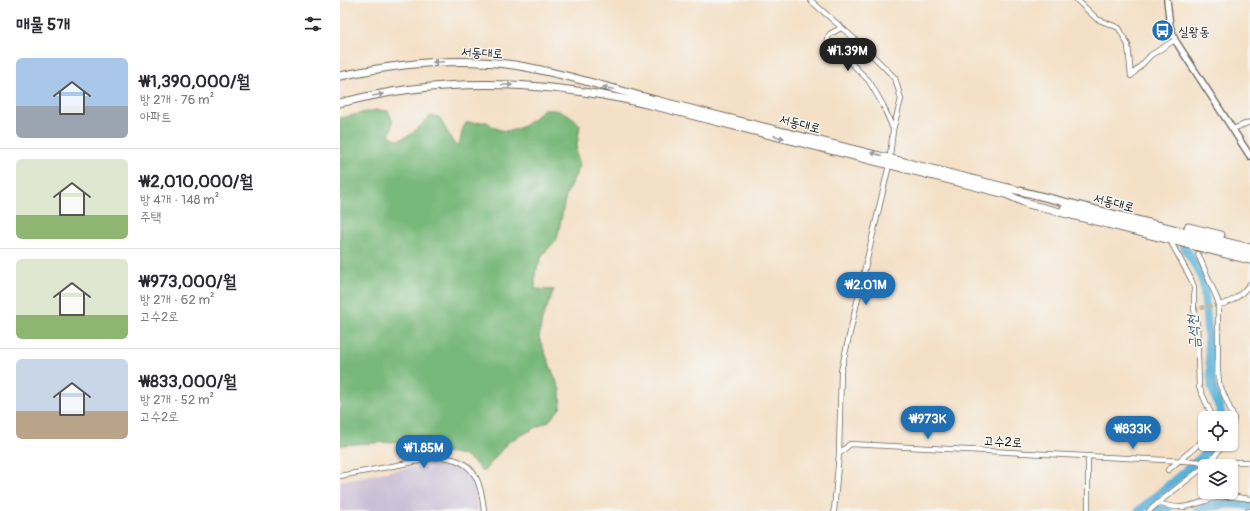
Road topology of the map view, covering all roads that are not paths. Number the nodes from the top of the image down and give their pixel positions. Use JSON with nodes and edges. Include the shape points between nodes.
{"nodes":[{"id":1,"x":810,"y":0,"type":"edge"},
{"id":2,"x":1077,"y":0,"type":"edge"},
{"id":3,"x":1167,"y":0,"type":"edge"},
{"id":4,"x":841,"y":28,"type":"junction"},
{"id":5,"x":1175,"y":40,"type":"junction"},
{"id":6,"x":340,"y":76,"type":"edge"},
{"id":7,"x":340,"y":103,"type":"edge"},
{"id":8,"x":659,"y":104,"type":"junction"},
{"id":9,"x":1250,"y":122,"type":"edge"},
{"id":10,"x":1233,"y":129,"type":"junction"},
{"id":11,"x":893,"y":130,"type":"junction"},
{"id":12,"x":1250,"y":156,"type":"edge"},
{"id":13,"x":890,"y":162,"type":"junction"},
{"id":14,"x":1007,"y":191,"type":"junction"},
{"id":15,"x":1250,"y":243,"type":"edge"},
{"id":16,"x":1172,"y":244,"type":"dead end"},
{"id":17,"x":1250,"y":248,"type":"edge"},
{"id":18,"x":1250,"y":253,"type":"edge"},
{"id":19,"x":1198,"y":254,"type":"dead end"},
{"id":20,"x":1250,"y":260,"type":"edge"},
{"id":21,"x":1250,"y":284,"type":"edge"},
{"id":22,"x":1218,"y":305,"type":"junction"},
{"id":23,"x":1210,"y":411,"type":"edge"},
{"id":24,"x":1231,"y":411,"type":"edge"},
{"id":25,"x":1198,"y":445,"type":"edge"},
{"id":26,"x":1219,"y":451,"type":"edge"},
{"id":27,"x":839,"y":454,"type":"junction"},
{"id":28,"x":1088,"y":457,"type":"junction"},
{"id":29,"x":1212,"y":459,"type":"edge"},
{"id":30,"x":1181,"y":460,"type":"junction"},
{"id":31,"x":1238,"y":462,"type":"edge"},
{"id":32,"x":1250,"y":462,"type":"edge"},
{"id":33,"x":1198,"y":464,"type":"edge"},
{"id":34,"x":1168,"y":470,"type":"dead end"},
{"id":35,"x":1198,"y":471,"type":"edge"},
{"id":36,"x":340,"y":476,"type":"edge"},
{"id":37,"x":1250,"y":499,"type":"edge"},
{"id":38,"x":1157,"y":504,"type":"junction"},
{"id":39,"x":1150,"y":510,"type":"edge"},
{"id":40,"x":484,"y":511,"type":"edge"},
{"id":41,"x":834,"y":511,"type":"edge"},
{"id":42,"x":1088,"y":511,"type":"edge"}],
"edges":[{"from":1,"to":4,"type":"street"},
{"from":2,"to":5,"type":"street","via":[[1098,19],[1118,28],[1128,45],[1131,76],[1150,55]]},
{"from":3,"to":5,"type":"street","via":[[1170,26]]},
{"from":4,"to":11,"type":"street","via":[[895,78],[901,99]]},
{"from":4,"to":11,"type":"street","via":[[826,39],[869,81],[883,105]]},
{"from":5,"to":10,"type":"street"},
{"from":8,"to":6,"type":"main road","name":"서동대로","one_way":true,"via":[[539,70],[497,63],[442,62],[390,66]]},
{"from":7,"to":8,"type":"main road","name":"서동대로","one_way":true,"via":[[411,90],[504,84],[558,88]]},
{"from":8,"to":13,"type":"main road","name":"서동대로"},
{"from":9,"to":10,"type":"street"},
{"from":10,"to":12,"type":"street"},
{"from":11,"to":13,"type":"street"},
{"from":13,"to":14,"type":"main road","name":"서동대로"},
{"from":13,"to":27,"type":"street","via":[[841,371]]},
{"from":14,"to":15,"type":"main road","via":[[1024,190],[1101,206]]},
{"from":14,"to":17,"type":"main road","name":"서동대로"},
{"from":14,"to":18,"type":"main road","name":"서동대로"},
{"from":14,"to":20,"type":"main road","via":[[1028,204]]},
{"from":16,"to":23,"type":"street","via":[[1194,287],[1199,387]]},
{"from":19,"to":22,"type":"street","via":[[1208,274]]},
{"from":21,"to":22,"type":"street","via":[[1242,294],[1227,304]]},
{"from":22,"to":24,"type":"street","via":[[1219,383]]},
{"from":25,"to":30,"type":"street"},
{"from":26,"to":29,"type":"street"},
{"from":27,"to":28,"type":"street","name":"고수2로","via":[[850,444]]},
{"from":27,"to":41,"type":"street"},
{"from":28,"to":30,"type":"street","name":"고수2로"},
{"from":28,"to":42,"type":"street"},
{"from":30,"to":33,"type":"street","name":"고수2로"},
{"from":30,"to":34,"type":"street"},
{"from":31,"to":32,"type":"street"},
{"from":35,"to":38,"type":"street"},
{"from":36,"to":40,"type":"street","via":[[440,457],[453,458],[473,471],[479,482]]},
{"from":37,"to":38,"type":"street","via":[[1219,497],[1180,510]]},
{"from":38,"to":39,"type":"street"}]}
